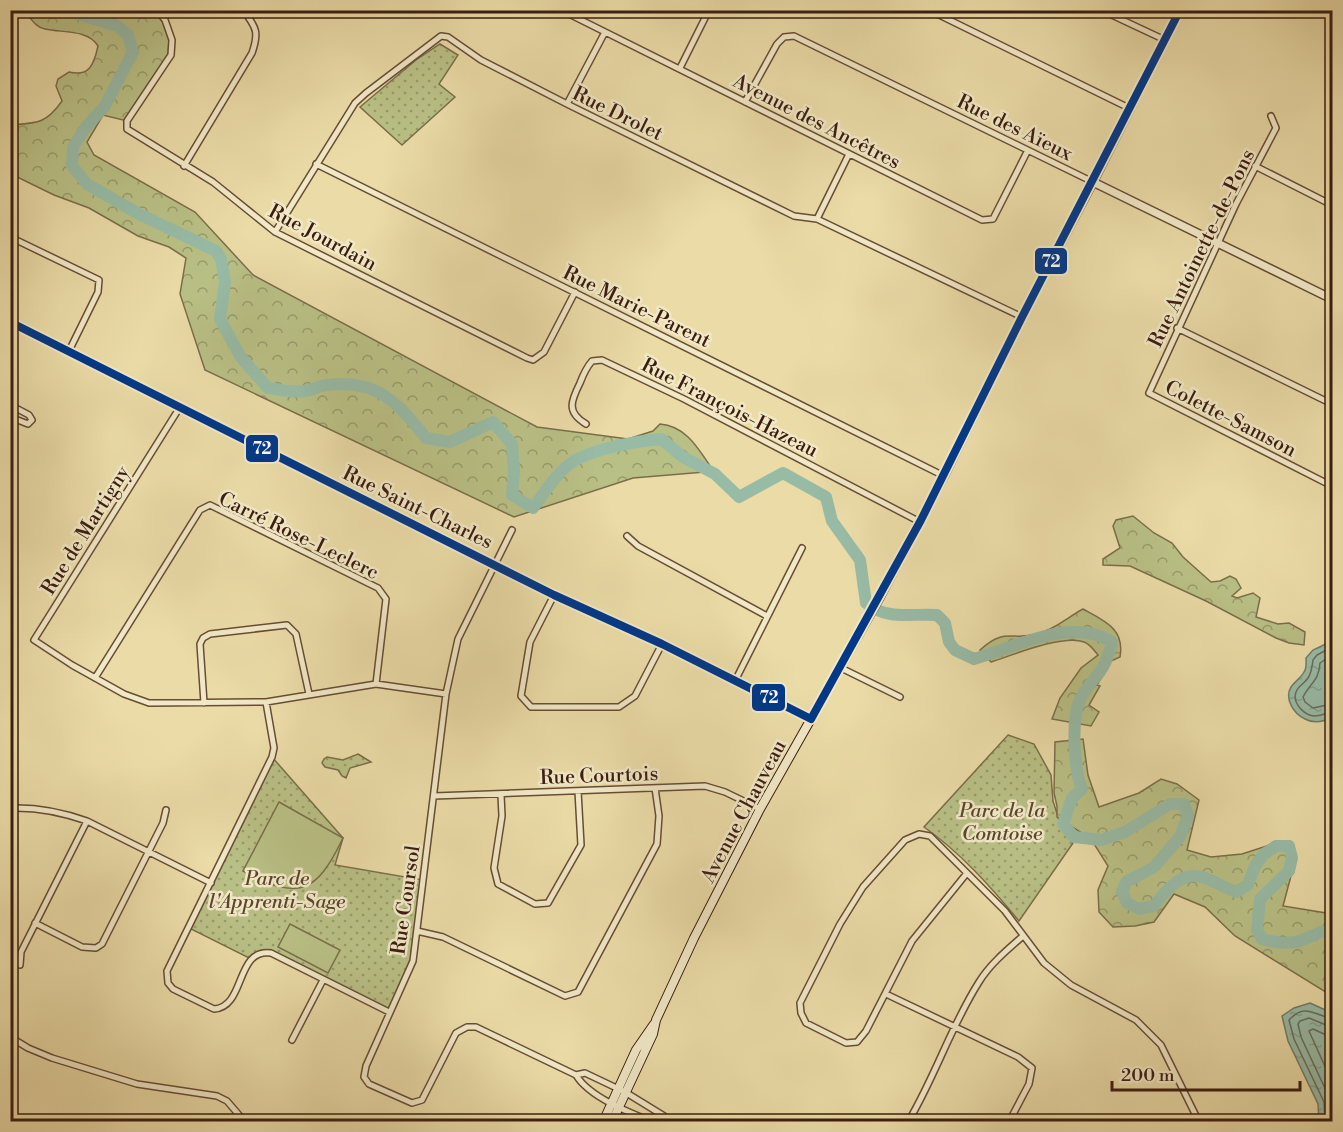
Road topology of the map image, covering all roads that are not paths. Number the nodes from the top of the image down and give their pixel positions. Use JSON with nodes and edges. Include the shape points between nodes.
{"nodes":[{"id":1,"x":157,"y":10,"type":"edge"},
{"id":2,"x":243,"y":10,"type":"edge"},
{"id":3,"x":561,"y":10,"type":"edge"},
{"id":4,"x":709,"y":10,"type":"edge"},
{"id":5,"x":929,"y":10,"type":"edge"},
{"id":6,"x":1101,"y":10,"type":"edge"},
{"id":7,"x":1180,"y":10,"type":"edge"},
{"id":8,"x":605,"y":32,"type":"junction"},
{"id":9,"x":1165,"y":40,"type":"junction"},
{"id":10,"x":680,"y":68,"type":"junction"},
{"id":11,"x":745,"y":102,"type":"junction"},
{"id":12,"x":567,"y":104,"type":"junction"},
{"id":13,"x":1131,"y":109,"type":"junction"},
{"id":14,"x":1271,"y":116,"type":"dead end"},
{"id":15,"x":1027,"y":152,"type":"junction"},
{"id":16,"x":849,"y":154,"type":"junction"},
{"id":17,"x":316,"y":164,"type":"junction"},
{"id":18,"x":184,"y":166,"type":"junction"},
{"id":19,"x":1255,"y":166,"type":"junction"},
{"id":20,"x":1093,"y":182,"type":"junction"},
{"id":21,"x":1332,"y":206,"type":"edge"},
{"id":22,"x":817,"y":219,"type":"junction"},
{"id":23,"x":275,"y":232,"type":"junction"},
{"id":24,"x":10,"y":237,"type":"edge"},
{"id":25,"x":1218,"y":244,"type":"junction"},
{"id":26,"x":575,"y":292,"type":"junction"},
{"id":27,"x":1332,"y":299,"type":"edge"},
{"id":28,"x":1022,"y":317,"type":"junction"},
{"id":29,"x":10,"y":322,"type":"edge"},
{"id":30,"x":1177,"y":328,"type":"junction"},
{"id":31,"x":69,"y":351,"type":"junction"},
{"id":32,"x":1332,"y":404,"type":"edge"},
{"id":33,"x":10,"y":405,"type":"edge"},
{"id":34,"x":180,"y":407,"type":"junction"},
{"id":35,"x":10,"y":417,"type":"edge"},
{"id":36,"x":586,"y":424,"type":"dead end"},
{"id":37,"x":944,"y":476,"type":"junction"},
{"id":38,"x":1332,"y":486,"type":"edge"},
{"id":39,"x":10,"y":491,"type":"edge"},
{"id":40,"x":10,"y":500,"type":"edge"},
{"id":41,"x":920,"y":522,"type":"junction"},
{"id":42,"x":512,"y":530,"type":"dead end"},
{"id":43,"x":627,"y":536,"type":"dead end"},
{"id":44,"x":802,"y":548,"type":"dead end"},
{"id":45,"x":495,"y":564,"type":"junction"},
{"id":46,"x":554,"y":595,"type":"junction"},
{"id":47,"x":767,"y":616,"type":"junction"},
{"id":48,"x":662,"y":644,"type":"junction"},
{"id":49,"x":839,"y":667,"type":"junction"},
{"id":50,"x":95,"y":678,"type":"junction"},
{"id":51,"x":735,"y":681,"type":"junction"},
{"id":52,"x":376,"y":684,"type":"junction"},
{"id":53,"x":309,"y":694,"type":"junction"},
{"id":54,"x":446,"y":694,"type":"junction"},
{"id":55,"x":900,"y":697,"type":"dead end"},
{"id":56,"x":266,"y":702,"type":"junction"},
{"id":57,"x":204,"y":703,"type":"junction"},
{"id":58,"x":812,"y":719,"type":"junction"},
{"id":59,"x":655,"y":788,"type":"junction"},
{"id":60,"x":578,"y":791,"type":"junction"},
{"id":61,"x":501,"y":795,"type":"junction"},
{"id":62,"x":434,"y":796,"type":"junction"},
{"id":63,"x":10,"y":808,"type":"edge"},
{"id":64,"x":760,"y":809,"type":"junction"},
{"id":65,"x":166,"y":810,"type":"dead end"},
{"id":66,"x":87,"y":821,"type":"junction"},
{"id":67,"x":148,"y":850,"type":"junction"},
{"id":68,"x":967,"y":873,"type":"junction"},
{"id":69,"x":211,"y":883,"type":"junction"},
{"id":70,"x":35,"y":923,"type":"junction"},
{"id":71,"x":417,"y":931,"type":"junction"},
{"id":72,"x":1023,"y":936,"type":"junction"},
{"id":73,"x":20,"y":965,"type":"dead end"},
{"id":74,"x":322,"y":980,"type":"junction"},
{"id":75,"x":885,"y":994,"type":"junction"},
{"id":76,"x":389,"y":1012,"type":"junction"},
{"id":77,"x":955,"y":1026,"type":"junction"},
{"id":78,"x":10,"y":1037,"type":"edge"},
{"id":79,"x":292,"y":1040,"type":"dead end"},
{"id":80,"x":576,"y":1075,"type":"junction"},
{"id":81,"x":622,"y":1091,"type":"junction"},
{"id":82,"x":615,"y":1104,"type":"junction"},
{"id":83,"x":10,"y":1119,"type":"edge"},
{"id":84,"x":242,"y":1120,"type":"edge"},
{"id":85,"x":14,"y":1122,"type":"edge"},
{"id":86,"x":603,"y":1122,"type":"edge"},
{"id":87,"x":612,"y":1122,"type":"edge"},
{"id":88,"x":653,"y":1122,"type":"edge"},
{"id":89,"x":669,"y":1122,"type":"edge"},
{"id":90,"x":908,"y":1122,"type":"edge"},
{"id":91,"x":1009,"y":1122,"type":"edge"},
{"id":92,"x":1199,"y":1122,"type":"edge"}],
"edges":[{"from":1,"to":18,"type":"street","name":"Rue Jourdain","via":[[169,30],[171,55],[127,121],[127,129]]},
{"from":2,"to":18,"type":"street","via":[[253,23],[257,39],[252,53]]},
{"from":3,"to":8,"type":"street","name":"Avenue des Ancêtres"},
{"from":4,"to":10,"type":"street"},
{"from":5,"to":13,"type":"street"},
{"from":6,"to":9,"type":"street"},
{"from":7,"to":9,"type":"main road","name":"Avenue Chauveau"},
{"from":8,"to":10,"type":"street","name":"Avenue des Ancêtres"},
{"from":8,"to":12,"type":"street"},
{"from":9,"to":13,"type":"main road","name":"Avenue Chauveau"},
{"from":10,"to":11,"type":"street","name":"Avenue des Ancêtres"},
{"from":11,"to":15,"type":"street","name":"Rue des Aïeux","via":[[777,44],[784,37],[794,36]]},
{"from":11,"to":16,"type":"street","name":"Avenue des Ancêtres"},
{"from":12,"to":17,"type":"street","name":"Rue Drolet","via":[[441,36],[355,103]]},
{"from":12,"to":22,"type":"street","name":"Rue Drolet","via":[[794,216]]},
{"from":13,"to":20,"type":"main road","name":"Avenue Chauveau"},
{"from":14,"to":19,"type":"street","name":"Rue Antoinette-de-Pons","via":[[1276,128]]},
{"from":15,"to":16,"type":"street","name":"Avenue des Ancêtres","via":[[993,219],[982,220]]},
{"from":15,"to":20,"type":"street","name":"Rue des Aïeux"},
{"from":16,"to":22,"type":"street"},
{"from":17,"to":23,"type":"street","name":"Rue Drolet"},
{"from":17,"to":26,"type":"street","name":"Rue Marie-Parent"},
{"from":18,"to":23,"type":"street","name":"Rue Jourdain","via":[[213,182]]},
{"from":19,"to":21,"type":"street"},
{"from":19,"to":25,"type":"street","name":"Rue Antoinette-de-Pons"},
{"from":20,"to":25,"type":"street","name":"Rue des Aïeux"},
{"from":20,"to":28,"type":"main road","name":"Avenue Chauveau"},
{"from":22,"to":28,"type":"street","name":"Rue Drolet"},
{"from":23,"to":26,"type":"street","name":"Rue Jourdain","via":[[533,360],[544,352]]},
{"from":24,"to":31,"type":"street","via":[[99,280],[98,292]]},
{"from":25,"to":27,"type":"street","name":"Rue des Aïeux"},
{"from":25,"to":30,"type":"street","name":"Rue Antoinette-de-Pons"},
{"from":26,"to":37,"type":"street","name":"Rue Marie-Parent"},
{"from":28,"to":37,"type":"main road","name":"Avenue Chauveau"},
{"from":29,"to":31,"type":"street","name":"Rue Saint-Charles"},
{"from":30,"to":32,"type":"street"},
{"from":30,"to":38,"type":"street","name":"Rue Antoinette-de-Pons","via":[[1149,393]]},
{"from":31,"to":34,"type":"street","name":"Rue Saint-Charles"},
{"from":33,"to":35,"type":"street","via":[[32,420],[28,424]]},
{"from":34,"to":45,"type":"street","name":"Rue Saint-Charles"},
{"from":34,"to":50,"type":"street","name":"Rue de Martigny","via":[[34,640]]},
{"from":36,"to":41,"type":"street","name":"Rue François-Hazeau","via":[[573,413],[573,397],[588,366],[592,361],[602,360]]},
{"from":37,"to":41,"type":"main road","name":"Avenue Chauveau"},
{"from":39,"to":40,"type":"street"},
{"from":41,"to":49,"type":"main road","name":"Avenue Chauveau"},
{"from":42,"to":45,"type":"street","name":"Rue Coursol"},
{"from":43,"to":47,"type":"street","via":[[638,546]]},
{"from":44,"to":47,"type":"street"},
{"from":45,"to":46,"type":"street","name":"Rue Saint-Charles"},
{"from":45,"to":54,"type":"street","name":"Rue Coursol","via":[[458,639]]},
{"from":46,"to":48,"type":"street","name":"Rue Saint-Charles"},
{"from":46,"to":48,"type":"street","via":[[530,642],[521,696],[531,707],[619,707],[635,696]]},
{"from":47,"to":51,"type":"street"},
{"from":48,"to":51,"type":"street","name":"Rue Saint-Charles"},
{"from":49,"to":55,"type":"street"},
{"from":49,"to":58,"type":"main road","name":"Avenue Chauveau"},
{"from":50,"to":52,"type":"street","name":"Carré Rose-Leclerc","via":[[200,510],[210,505],[378,588],[386,599]]},
{"from":50,"to":57,"type":"street","name":"Rue de Martigny","via":[[149,703]]},
{"from":51,"to":58,"type":"street","name":"Rue Saint-Charles"},
{"from":52,"to":53,"type":"street","name":"Rue de Martigny"},
{"from":52,"to":54,"type":"street","name":"Rue de Martigny"},
{"from":53,"to":56,"type":"street","name":"Rue de Martigny"},
{"from":53,"to":57,"type":"street","via":[[296,634],[287,625],[203,638],[200,644]]},
{"from":54,"to":62,"type":"street","name":"Rue Coursol"},
{"from":56,"to":57,"type":"street","name":"Rue de Martigny"},
{"from":56,"to":69,"type":"street","via":[[272,757]]},
{"from":58,"to":64,"type":"main road","name":"Avenue Chauveau"},
{"from":59,"to":60,"type":"street","name":"Rue Courtois"},
{"from":59,"to":64,"type":"street","name":"Rue Courtois","via":[[705,786]]},
{"from":59,"to":71,"type":"street","via":[[657,844],[578,992],[565,996],[443,937]]},
{"from":60,"to":61,"type":"street","name":"Rue Courtois"},
{"from":60,"to":61,"type":"street","via":[[581,845],[548,903],[535,904],[498,884],[494,868]]},
{"from":61,"to":62,"type":"street","name":"Rue Courtois"},
{"from":62,"to":71,"type":"street","name":"Rue Coursol"},
{"from":63,"to":66,"type":"street","via":[[54,811]]},
{"from":64,"to":81,"type":"main road","name":"Avenue Chauveau","via":[[656,1020],[636,1050]]},
{"from":65,"to":67,"type":"street"},
{"from":66,"to":67,"type":"street"},
{"from":66,"to":70,"type":"street"},
{"from":67,"to":69,"type":"street"},
{"from":67,"to":70,"type":"street","via":[[102,944],[96,948],[82,947]]},
{"from":68,"to":72,"type":"street","via":[[1005,910]]},
{"from":68,"to":75,"type":"street","via":[[912,941]]},
{"from":68,"to":75,"type":"street","via":[[933,839],[919,834],[905,840],[863,887],[840,924],[800,1003],[801,1013],[806,1023],[846,1043],[857,1042]]},
{"from":69,"to":74,"type":"street","via":[[167,971],[173,989],[220,1009],[233,996],[251,959],[263,952]]},
{"from":70,"to":73,"type":"street","via":[[21,952]]},
{"from":71,"to":76,"type":"street","name":"Rue Coursol","via":[[413,961]]},
{"from":72,"to":77,"type":"street","via":[[979,981]]},
{"from":72,"to":92,"type":"street","via":[[1044,963],[1071,985],[1136,1020],[1161,1045]]},
{"from":74,"to":76,"type":"street"},
{"from":74,"to":79,"type":"street"},
{"from":75,"to":77,"type":"street"},
{"from":76,"to":80,"type":"street","name":"Rue Coursol","via":[[364,1077],[369,1084],[402,1100],[422,1100],[456,1033],[466,1027],[476,1027]]},
{"from":77,"to":90,"type":"street"},
{"from":77,"to":91,"type":"street","via":[[1032,1068],[1029,1084]]},
{"from":78,"to":84,"type":"street","via":[[52,1058],[137,1084],[217,1096],[227,1101]]},
{"from":80,"to":81,"type":"street","name":"Rue Coursol","via":[[585,1073]]},
{"from":80,"to":82,"type":"street","name":"Rue Coursol","via":[[581,1083]]},
{"from":81,"to":82,"type":"main road","name":"Avenue Chauveau"},
{"from":81,"to":89,"type":"street","name":"Rue Coursol"},
{"from":82,"to":86,"type":"main road"},
{"from":82,"to":87,"type":"main road"},
{"from":82,"to":88,"type":"street","name":"Rue Coursol"},
{"from":83,"to":85,"type":"highway"}]}
